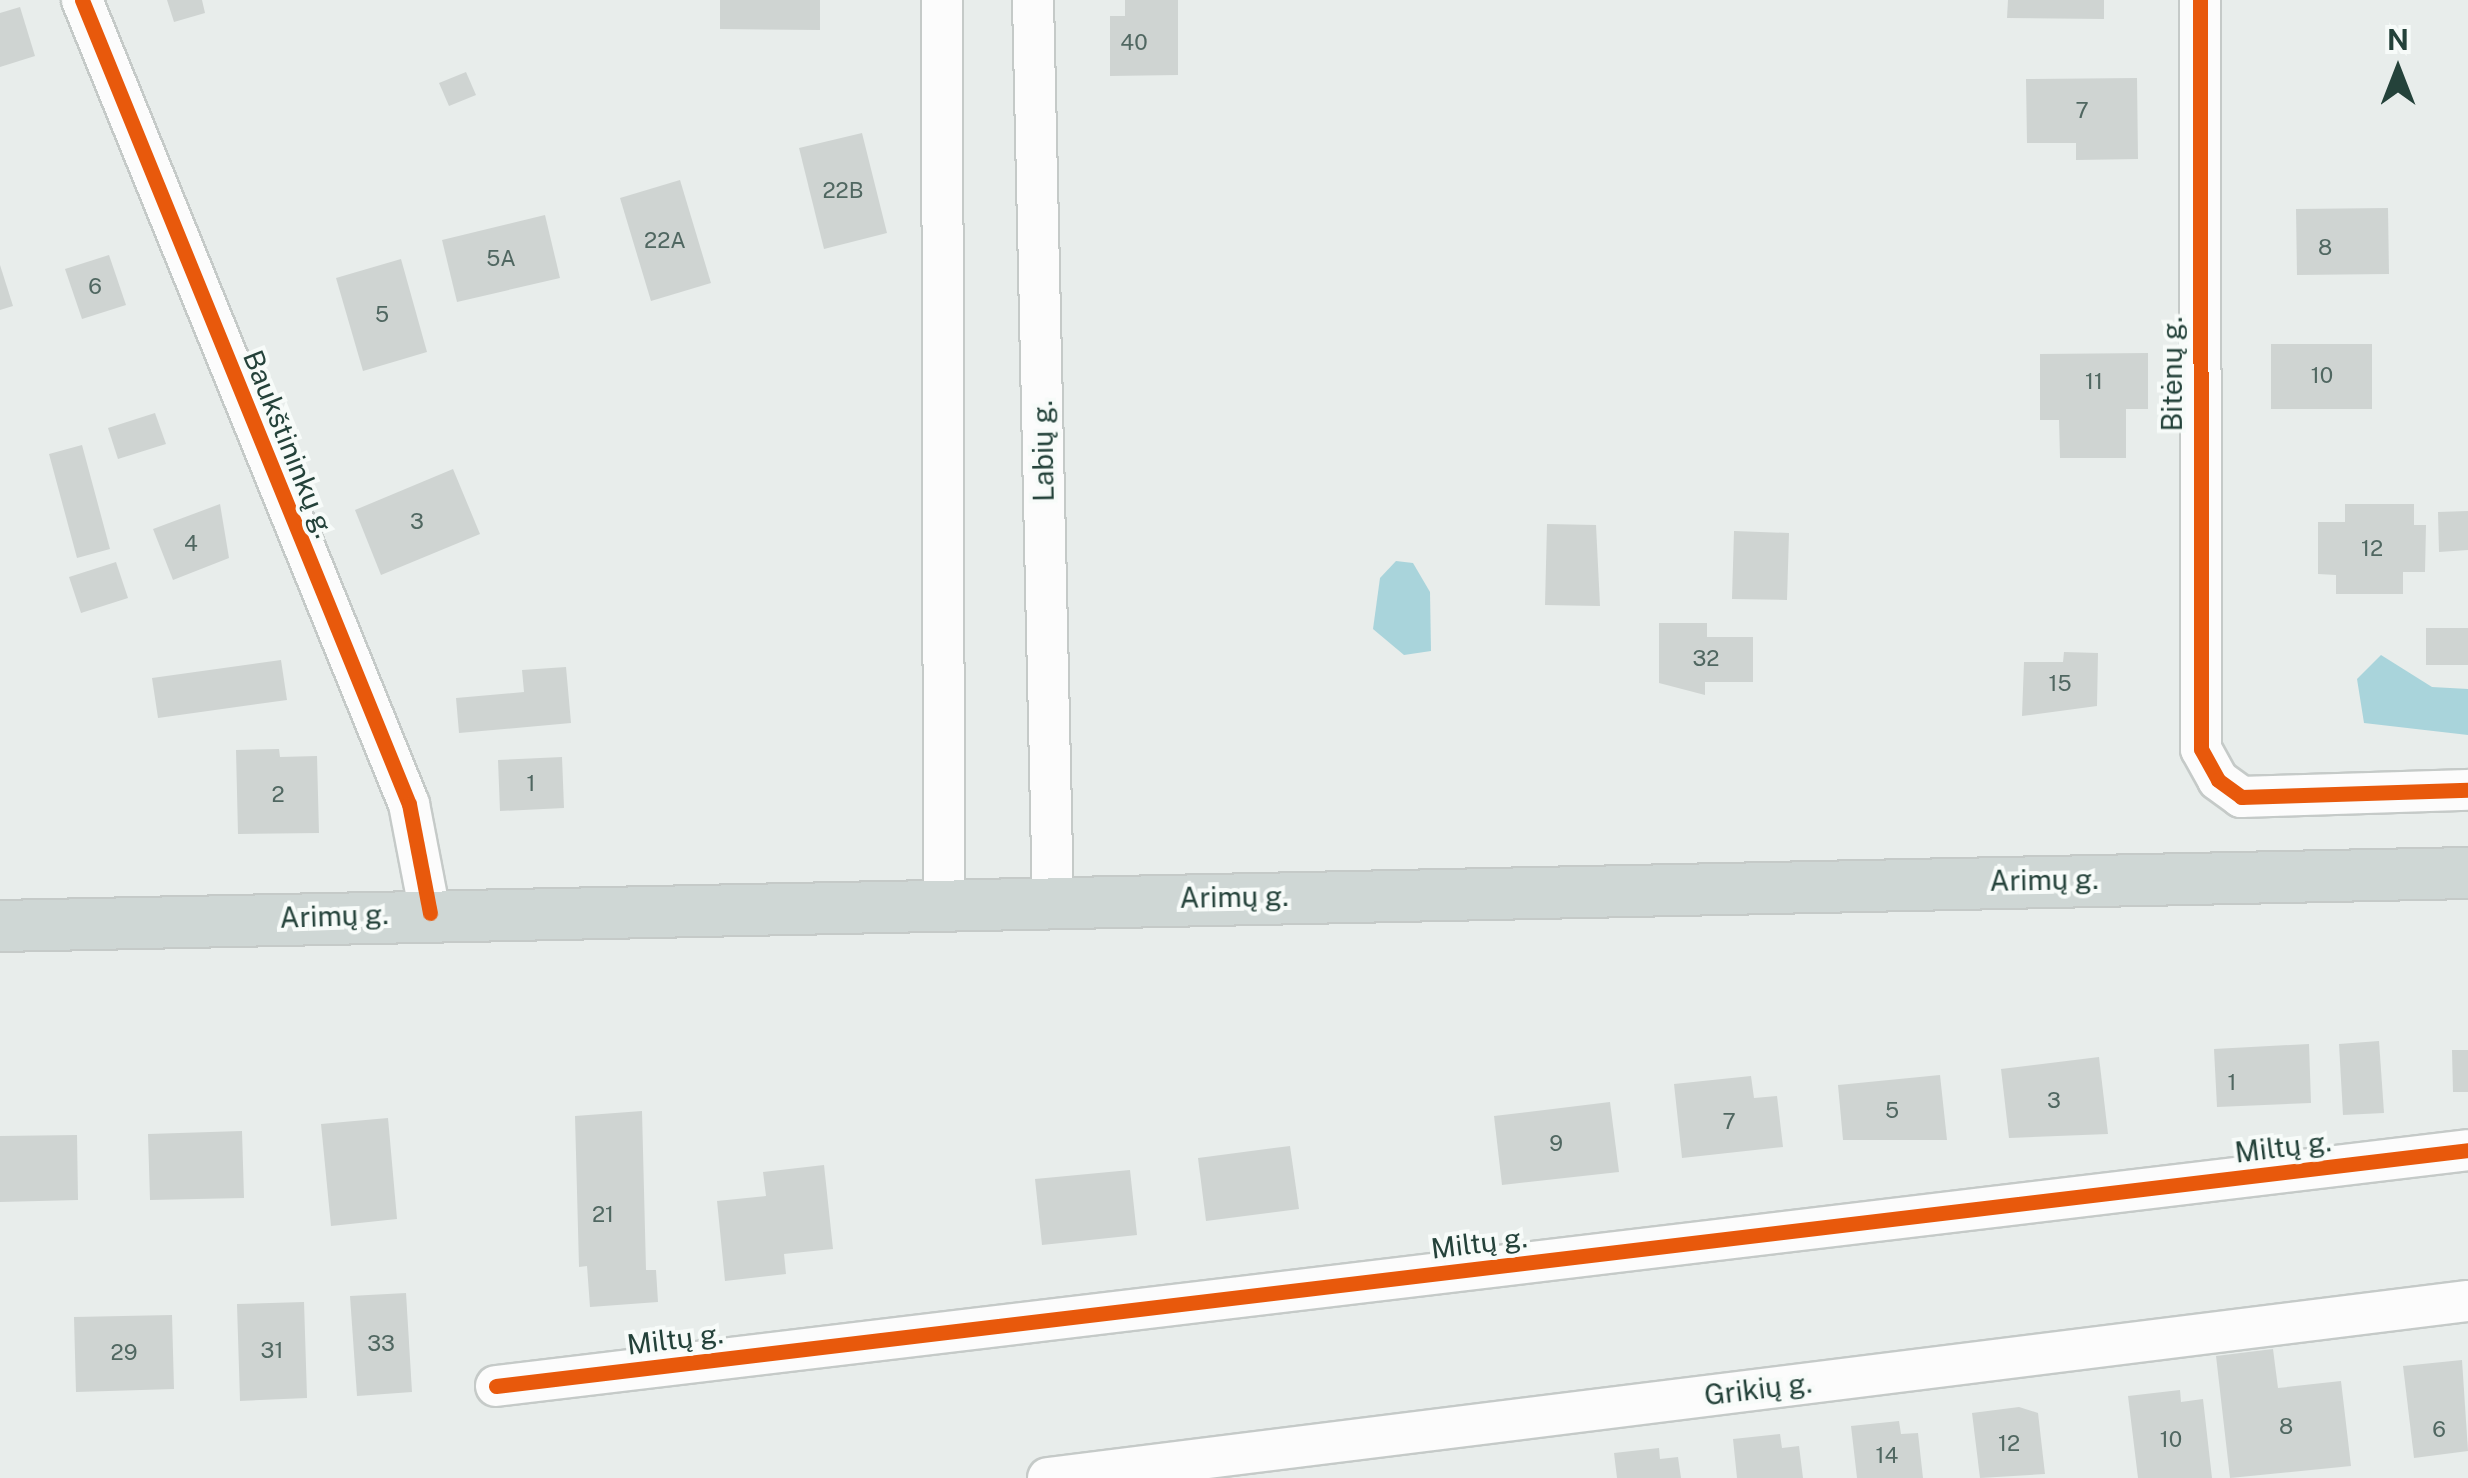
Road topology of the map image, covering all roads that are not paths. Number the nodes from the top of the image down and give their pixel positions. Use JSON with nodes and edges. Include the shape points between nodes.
{"nodes":[{"id":1,"x":82,"y":0,"type":"edge"},
{"id":2,"x":942,"y":0,"type":"edge"},
{"id":3,"x":1033,"y":0,"type":"edge"},
{"id":4,"x":2200,"y":0,"type":"edge"},
{"id":5,"x":2468,"y":790,"type":"edge"},
{"id":6,"x":2468,"y":872,"type":"edge"},
{"id":7,"x":1053,"y":902,"type":"junction"},
{"id":8,"x":944,"y":906,"type":"junction"},
{"id":9,"x":430,"y":913,"type":"junction"},
{"id":10,"x":0,"y":926,"type":"edge"},
{"id":11,"x":2468,"y":1150,"type":"edge"},
{"id":12,"x":2468,"y":1301,"type":"edge"},
{"id":13,"x":496,"y":1386,"type":"dead end"},
{"id":14,"x":1048,"y":1478,"type":"edge"}],
"edges":[{"from":1,"to":9,"type":"street","name":"Baukštininkų g.","via":[[409,804]]},
{"from":2,"to":8,"type":"street"},
{"from":3,"to":7,"type":"street","name":"Labių g."},
{"from":4,"to":5,"type":"street","name":"Bitėnų g.","via":[[2201,749],[2218,780],[2241,797]]},
{"from":6,"to":7,"type":"main road","name":"Arimų g."},
{"from":7,"to":8,"type":"main road","name":"Arimų g."},
{"from":8,"to":9,"type":"main road","name":"Arimų g."},
{"from":9,"to":10,"type":"main road","name":"Arimų g."},
{"from":11,"to":13,"type":"street","name":"Miltų g."},
{"from":12,"to":14,"type":"street","name":"Grikių g."}]}
